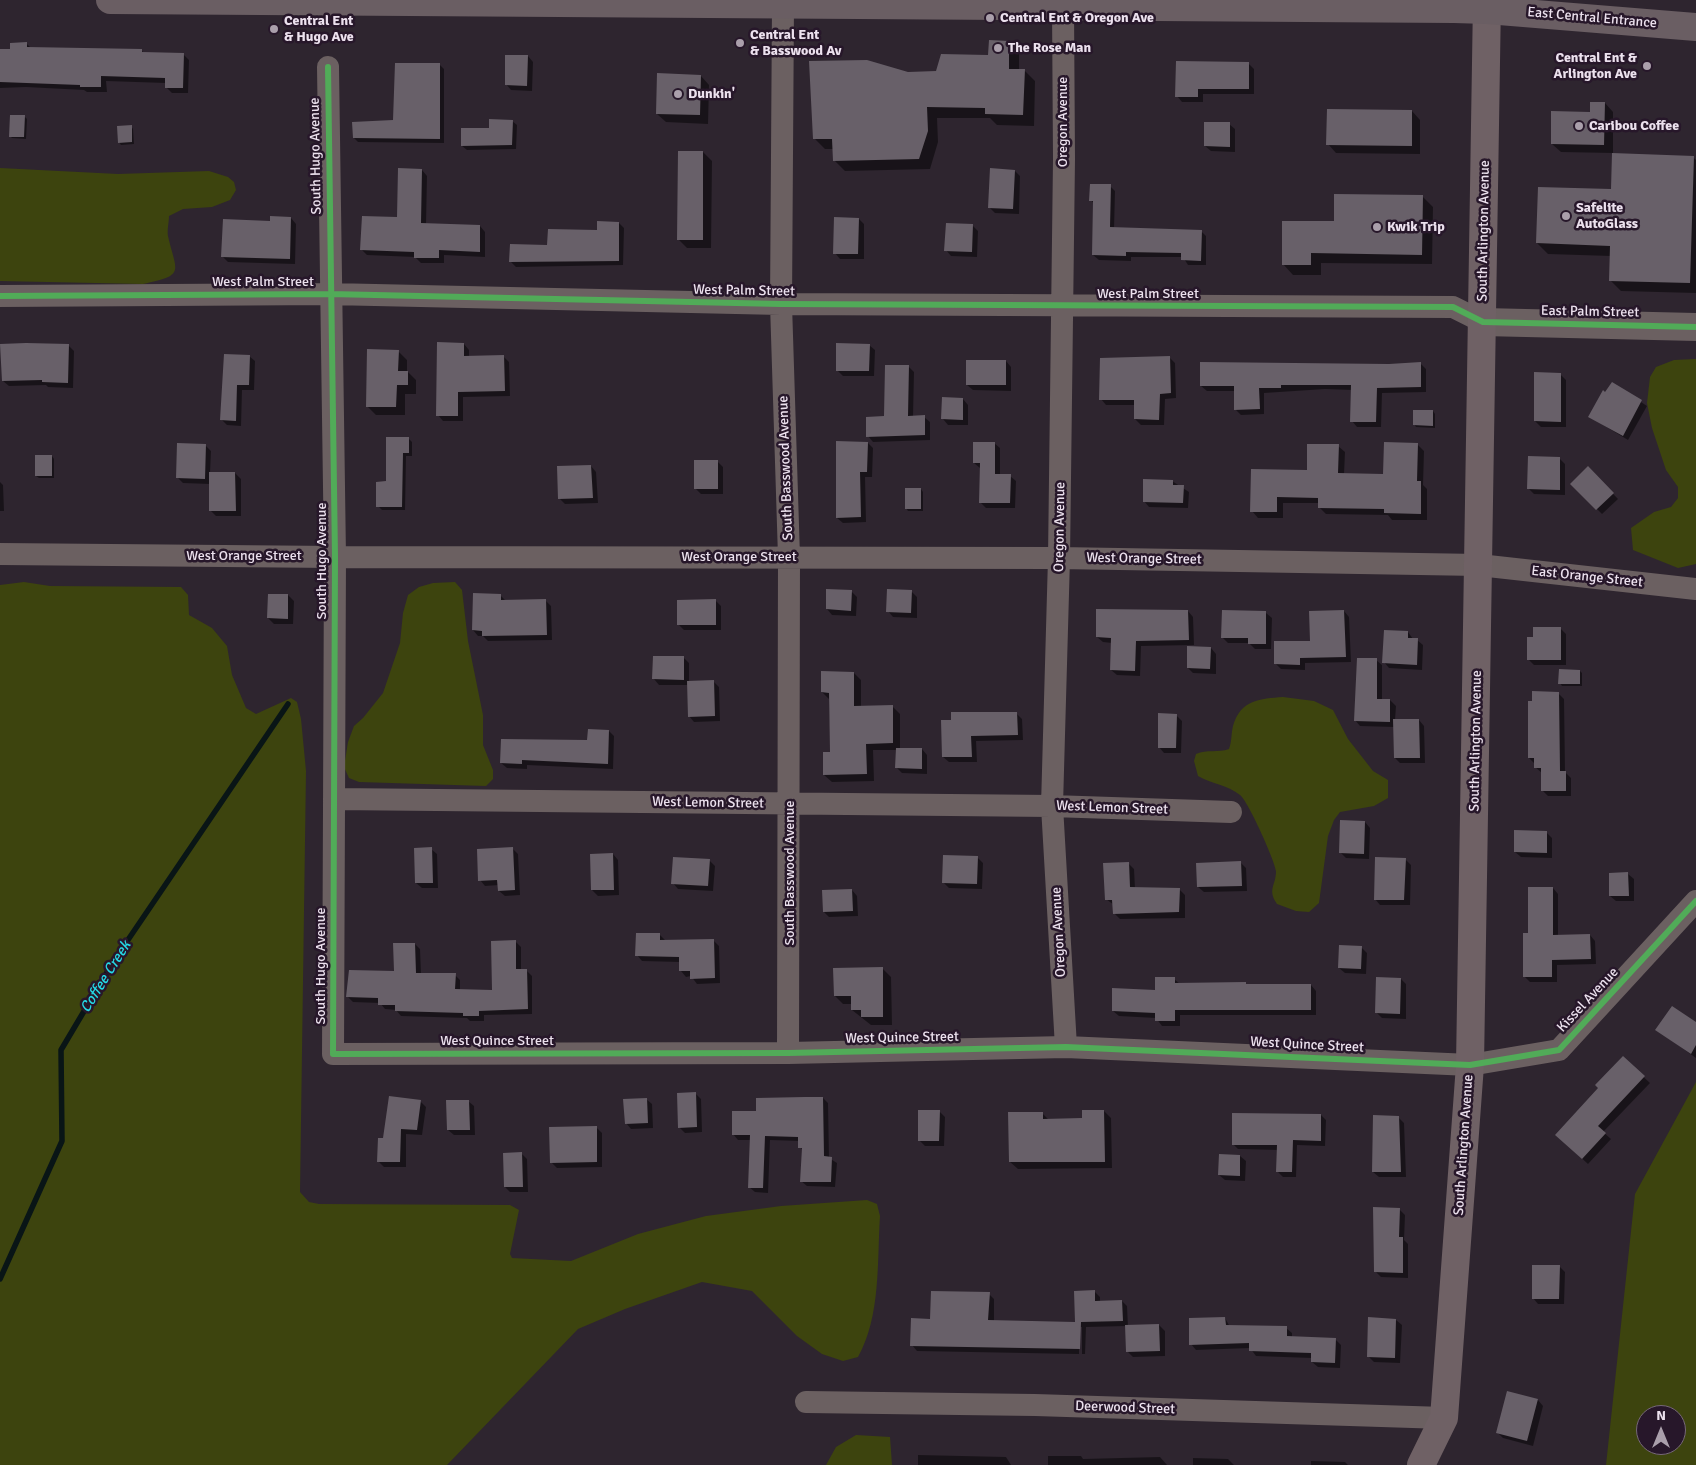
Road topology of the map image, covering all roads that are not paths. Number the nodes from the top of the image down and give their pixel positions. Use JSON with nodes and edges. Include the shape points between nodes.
{"nodes":[{"id":1,"x":110,"y":0,"type":"edge"},
{"id":2,"x":784,"y":2,"type":"edge"},
{"id":3,"x":1487,"y":5,"type":"edge"},
{"id":4,"x":1063,"y":6,"type":"junction"},
{"id":5,"x":1696,"y":27,"type":"edge"},
{"id":6,"x":328,"y":68,"type":"dead end"},
{"id":7,"x":330,"y":294,"type":"junction"},
{"id":8,"x":0,"y":296,"type":"edge"},
{"id":9,"x":782,"y":304,"type":"junction"},
{"id":10,"x":1062,"y":307,"type":"junction"},
{"id":11,"x":1483,"y":322,"type":"junction"},
{"id":12,"x":1696,"y":327,"type":"edge"},
{"id":13,"x":0,"y":554,"type":"edge"},
{"id":14,"x":335,"y":557,"type":"junction"},
{"id":15,"x":789,"y":557,"type":"junction"},
{"id":16,"x":1060,"y":558,"type":"junction"},
{"id":17,"x":1479,"y":565,"type":"junction"},
{"id":18,"x":1696,"y":589,"type":"edge"},
{"id":19,"x":334,"y":799,"type":"junction"},
{"id":20,"x":790,"y":804,"type":"junction"},
{"id":21,"x":1052,"y":806,"type":"junction"},
{"id":22,"x":1231,"y":812,"type":"dead end"},
{"id":23,"x":1696,"y":901,"type":"edge"},
{"id":24,"x":1066,"y":1047,"type":"junction"},
{"id":25,"x":788,"y":1052,"type":"junction"},
{"id":26,"x":333,"y":1054,"type":"joint"},
{"id":27,"x":1470,"y":1065,"type":"junction"},
{"id":28,"x":806,"y":1402,"type":"dead end"},
{"id":29,"x":1444,"y":1418,"type":"junction"},
{"id":30,"x":1421,"y":1465,"type":"edge"}],
"edges":[{"from":1,"to":2,"type":"highway","name":"East Central Entrance"},
{"from":2,"to":4,"type":"highway","name":"East Central Entrance"},
{"from":2,"to":9,"type":"street","name":"South Basswood Avenue"},
{"from":3,"to":4,"type":"highway","name":"East Central Entrance"},
{"from":3,"to":5,"type":"highway","name":"East Central Entrance"},
{"from":3,"to":11,"type":"main road","name":"South Arlington Avenue"},
{"from":4,"to":10,"type":"street","name":"Oregon Avenue"},
{"from":6,"to":7,"type":"street","name":"South Hugo Avenue"},
{"from":7,"to":8,"type":"street","name":"West Palm Street"},
{"from":7,"to":9,"type":"street","name":"West Palm Street"},
{"from":7,"to":14,"type":"street","name":"South Hugo Avenue"},
{"from":9,"to":10,"type":"street","name":"West Palm Street"},
{"from":9,"to":15,"type":"street","name":"South Basswood Avenue"},
{"from":10,"to":11,"type":"street","name":"West Palm Street","via":[[1454,307]]},
{"from":10,"to":16,"type":"street","name":"Oregon Avenue"},
{"from":11,"to":12,"type":"street","name":"East Palm Street"},
{"from":11,"to":17,"type":"main road","name":"South Arlington Avenue"},
{"from":13,"to":14,"type":"street","name":"West Orange Street"},
{"from":14,"to":15,"type":"street","name":"West Orange Street"},
{"from":14,"to":19,"type":"street","name":"South Hugo Avenue"},
{"from":15,"to":16,"type":"street","name":"West Orange Street"},
{"from":15,"to":20,"type":"street","name":"South Basswood Avenue"},
{"from":16,"to":17,"type":"street","name":"West Orange Street"},
{"from":16,"to":21,"type":"street","name":"Oregon Avenue"},
{"from":17,"to":18,"type":"street","name":"East Orange Street"},
{"from":17,"to":27,"type":"main road","name":"South Arlington Avenue"},
{"from":19,"to":20,"type":"street","name":"West Lemon Street"},
{"from":19,"to":26,"type":"street","name":"South Hugo Avenue"},
{"from":20,"to":21,"type":"street","name":"West Lemon Street"},
{"from":20,"to":25,"type":"street","name":"South Basswood Avenue"},
{"from":21,"to":22,"type":"street","name":"West Lemon Street"},
{"from":21,"to":24,"type":"street","name":"Oregon Avenue"},
{"from":23,"to":27,"type":"street","name":"Kissel Avenue","via":[[1558,1050]]},
{"from":24,"to":25,"type":"street","name":"West Quince Street"},
{"from":24,"to":27,"type":"street","name":"West Quince Street"},
{"from":25,"to":26,"type":"street","name":"West Quince Street"},
{"from":27,"to":29,"type":"main road","name":"South Arlington Avenue"},
{"from":28,"to":29,"type":"street","name":"Deerwood Street","via":[[1036,1405]]},
{"from":29,"to":30,"type":"main road","name":"South Arlington Avenue"}]}
